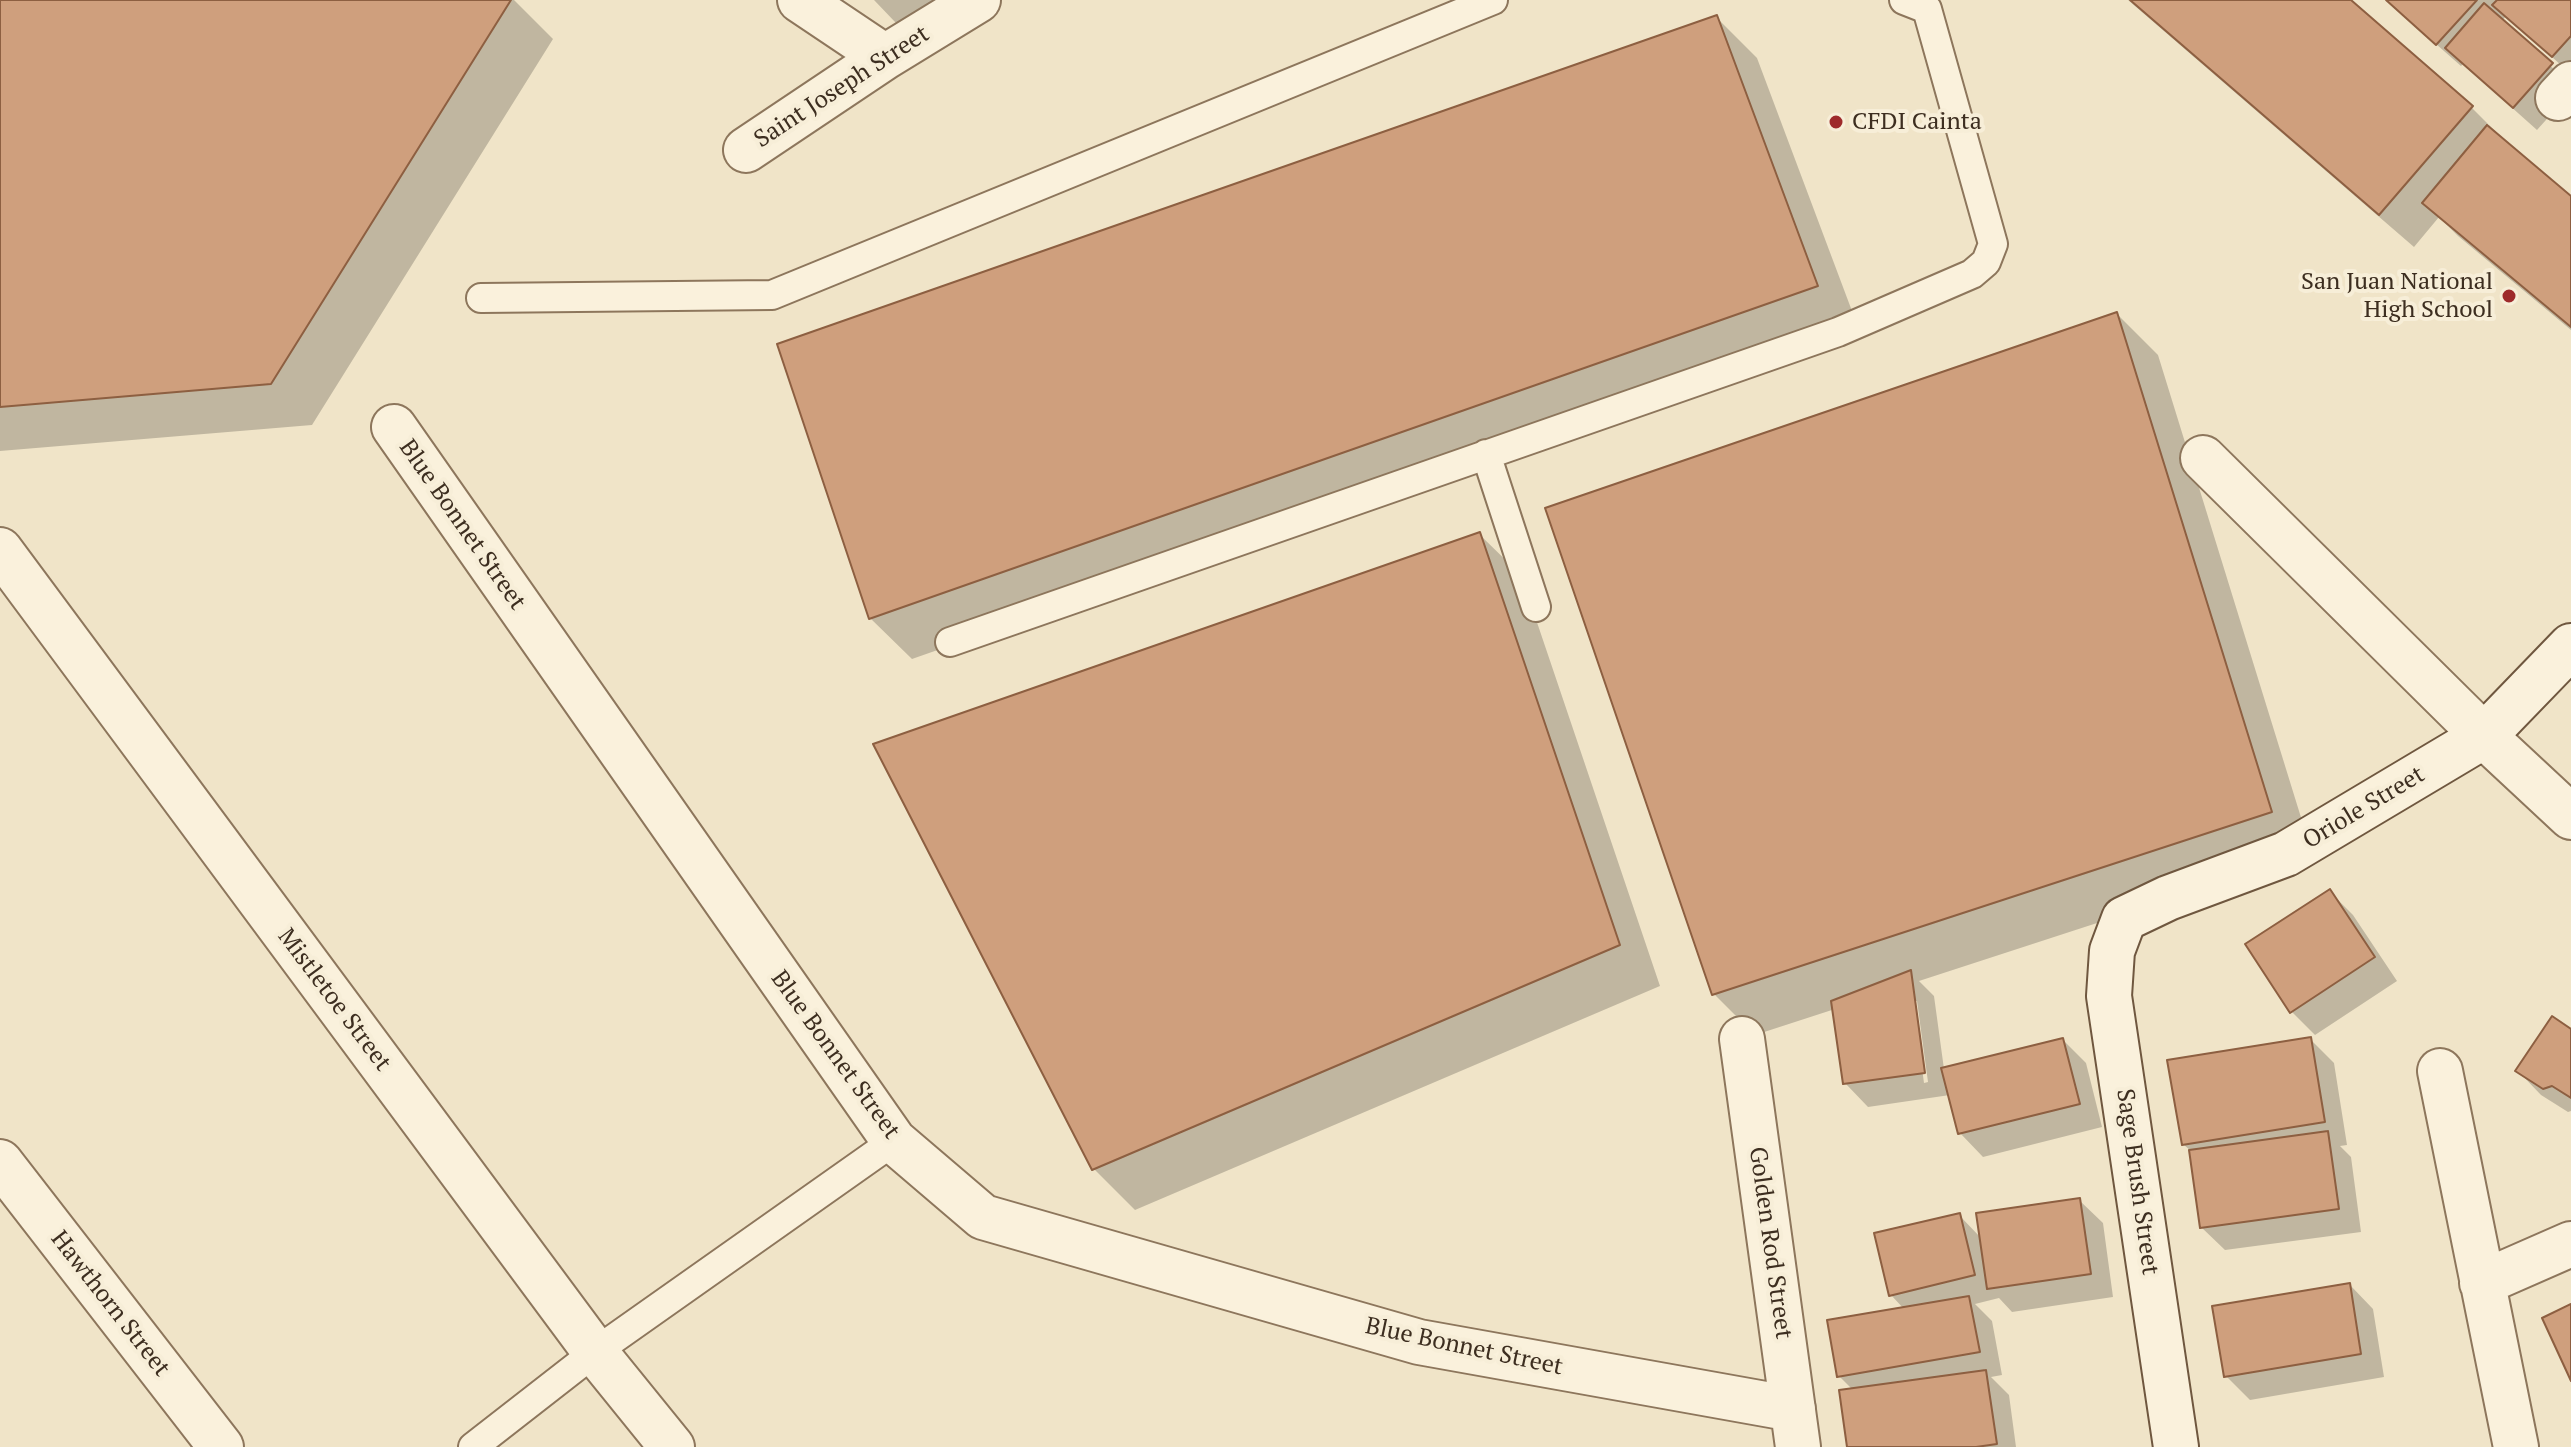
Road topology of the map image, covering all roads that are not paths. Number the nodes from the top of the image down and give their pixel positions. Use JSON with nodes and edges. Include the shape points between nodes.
{"nodes":[{"id":1,"x":800,"y":0,"type":"edge"},
{"id":2,"x":978,"y":0,"type":"edge"},
{"id":3,"x":1493,"y":0,"type":"edge"},
{"id":4,"x":1922,"y":3,"type":"edge"},
{"id":5,"x":885,"y":57,"type":"junction"},
{"id":6,"x":746,"y":150,"type":"dead end"},
{"id":7,"x":481,"y":298,"type":"dead end"},
{"id":8,"x":394,"y":427,"type":"dead end"},
{"id":9,"x":1486,"y":454,"type":"junction"},
{"id":10,"x":2203,"y":458,"type":"dead end"},
{"id":11,"x":0,"y":550,"type":"edge"},
{"id":12,"x":1536,"y":607,"type":"dead end"},
{"id":13,"x":950,"y":642,"type":"dead end"},
{"id":14,"x":2571,"y":646,"type":"edge"},
{"id":15,"x":2484,"y":736,"type":"junction"},
{"id":16,"x":2571,"y":817,"type":"edge"},
{"id":17,"x":2124,"y":919,"type":"joint"},
{"id":18,"x":1742,"y":1039,"type":"dead end"},
{"id":19,"x":2440,"y":1071,"type":"dead end"},
{"id":20,"x":894,"y":1141,"type":"junction"},
{"id":21,"x":0,"y":1162,"type":"edge"},
{"id":22,"x":2571,"y":1244,"type":"edge"},
{"id":23,"x":2482,"y":1283,"type":"junction"},
{"id":24,"x":595,"y":1352,"type":"junction"},
{"id":25,"x":1796,"y":1428,"type":"edge"},
{"id":26,"x":221,"y":1447,"type":"edge"},
{"id":27,"x":473,"y":1447,"type":"edge"},
{"id":28,"x":672,"y":1447,"type":"edge"},
{"id":29,"x":2176,"y":1447,"type":"edge"},
{"id":30,"x":2516,"y":1447,"type":"edge"}],
"edges":[{"from":1,"to":5,"type":"street"},
{"from":2,"to":5,"type":"street","name":"Saint Joseph Street"},
{"from":3,"to":7,"type":"lane","via":[[772,295]]},
{"from":4,"to":9,"type":"lane","via":[[1993,244],[1986,262],[1972,274],[1838,332]]},
{"from":5,"to":6,"type":"street","name":"Saint Joseph Street"},
{"from":8,"to":20,"type":"street","name":"Blue Bonnet Street"},
{"from":9,"to":12,"type":"lane"},
{"from":9,"to":13,"type":"lane"},
{"from":10,"to":15,"type":"street"},
{"from":11,"to":24,"type":"street","name":"Mistletoe Street"},
{"from":14,"to":15,"type":"street","name":"Oriole Street"},
{"from":15,"to":16,"type":"street"},
{"from":15,"to":17,"type":"street","name":"Oriole Street","via":[[2286,854]]},
{"from":17,"to":29,"type":"street","name":"Sage Brush Street","via":[[2112,951],[2109,996]]},
{"from":18,"to":25,"type":"street","name":"Golden Rod Street"},
{"from":19,"to":23,"type":"street"},
{"from":20,"to":24,"type":"lane"},
{"from":20,"to":25,"type":"street","name":"Blue Bonnet Street","via":[[983,1217],[1419,1342]]},
{"from":21,"to":26,"type":"street","name":"Hawthorn Street"},
{"from":22,"to":23,"type":"street"},
{"from":23,"to":30,"type":"street"},
{"from":24,"to":27,"type":"lane"},
{"from":24,"to":28,"type":"street","name":"Mistletoe Street"}]}
